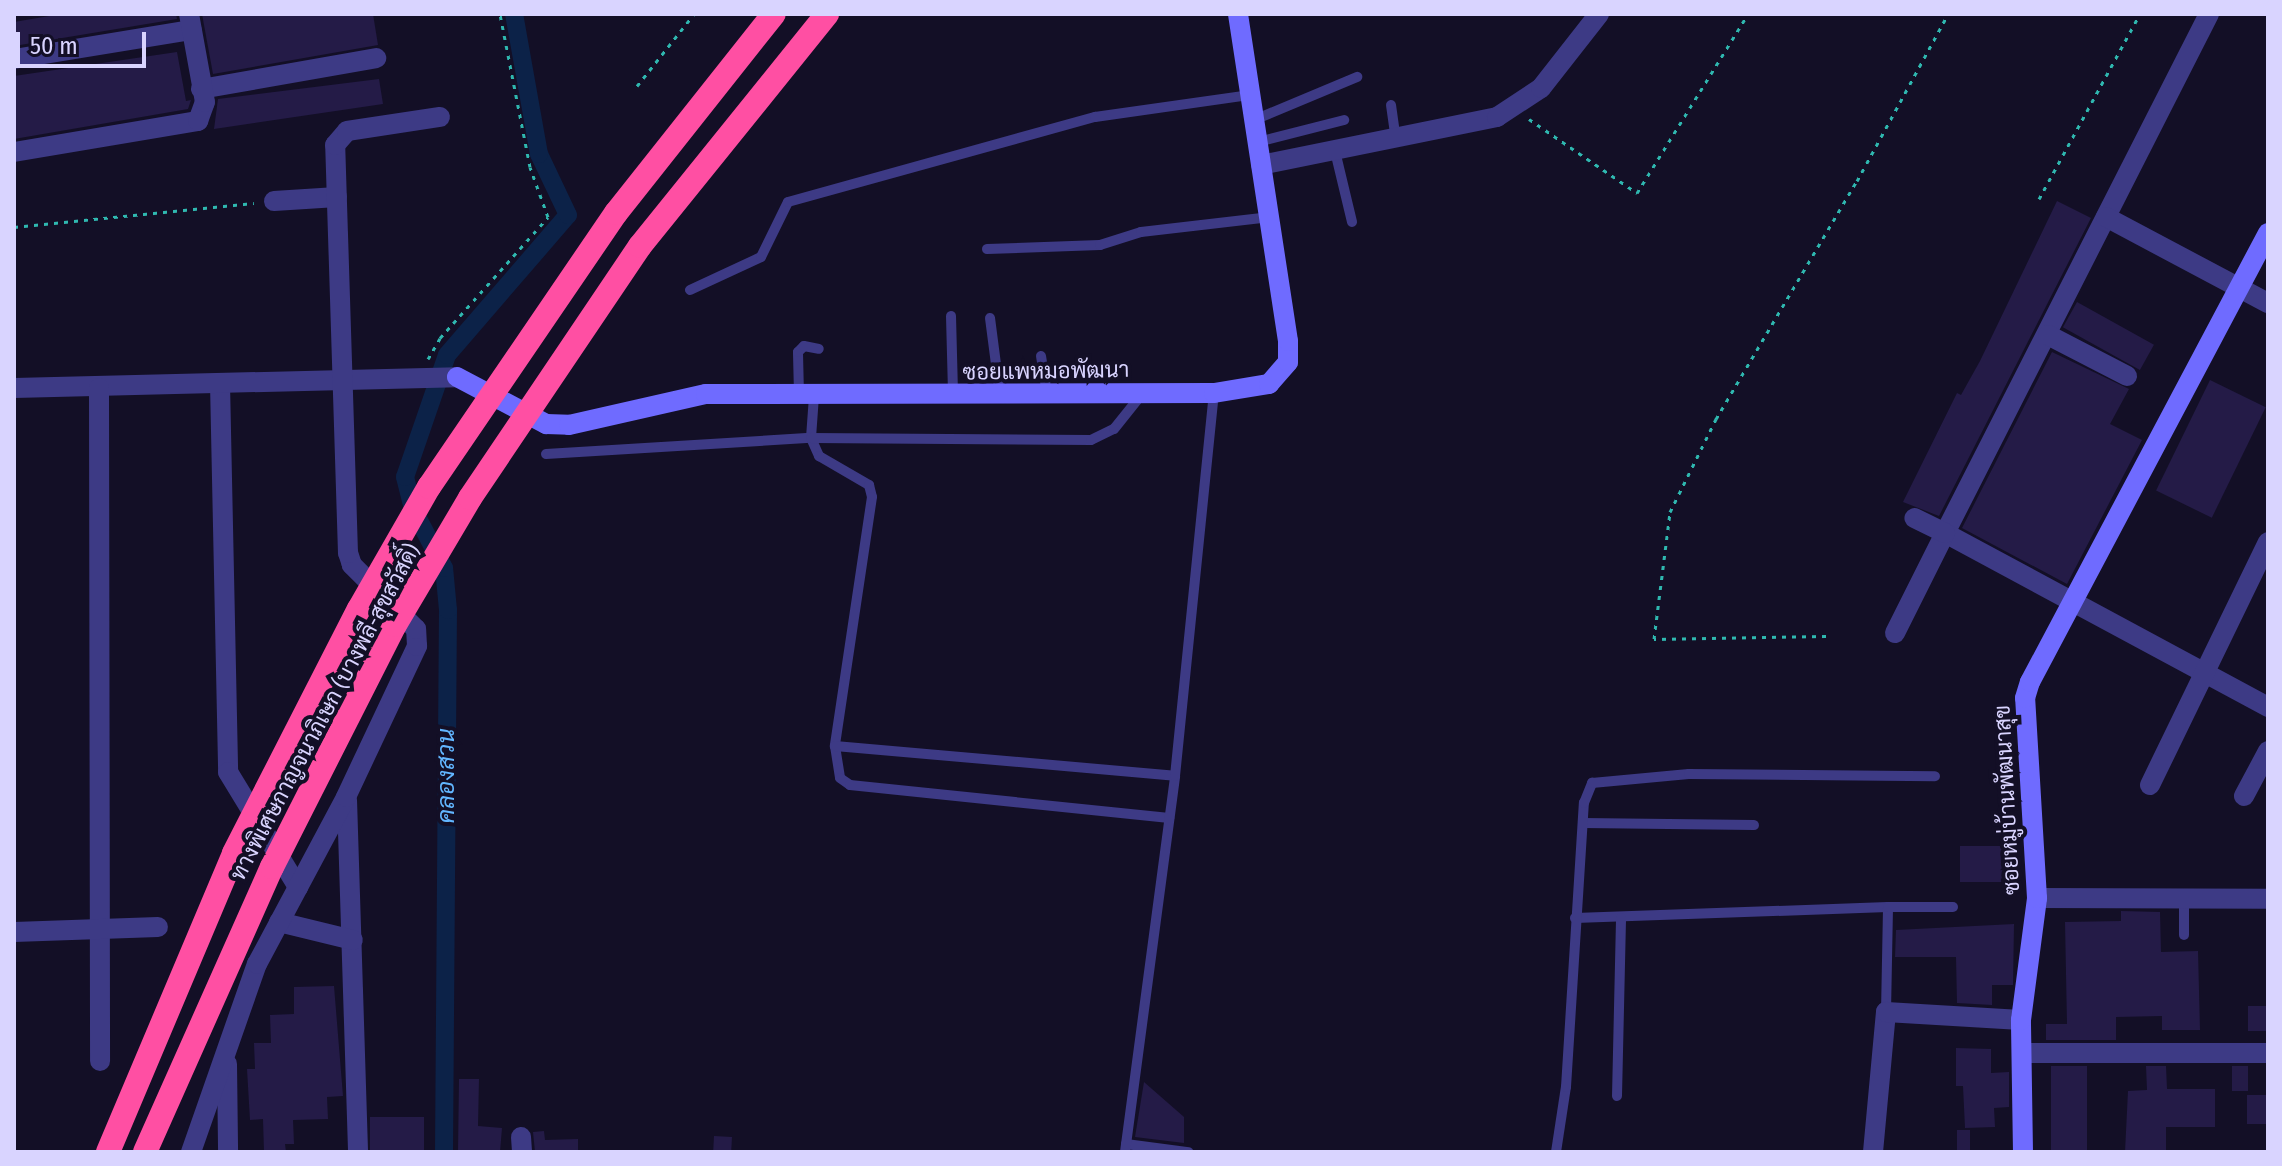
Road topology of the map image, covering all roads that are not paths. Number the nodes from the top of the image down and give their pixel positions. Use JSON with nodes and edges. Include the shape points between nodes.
{"nodes":[{"id":1,"x":774,"y":14,"type":"edge"},
{"id":2,"x":827,"y":14,"type":"edge"},
{"id":3,"x":1238,"y":14,"type":"edge"},
{"id":4,"x":1599,"y":14,"type":"edge"},
{"id":5,"x":2209,"y":14,"type":"edge"},
{"id":6,"x":190,"y":22,"type":"edge"},
{"id":7,"x":376,"y":58,"type":"dead end"},
{"id":8,"x":14,"y":59,"type":"edge"},
{"id":9,"x":1357,"y":77,"type":"dead end"},
{"id":10,"x":201,"y":89,"type":"junction"},
{"id":11,"x":1250,"y":92,"type":"junction"},
{"id":12,"x":1391,"y":105,"type":"dead end"},
{"id":13,"x":440,"y":117,"type":"dead end"},
{"id":14,"x":1254,"y":120,"type":"junction"},
{"id":15,"x":1344,"y":120,"type":"dead end"},
{"id":16,"x":1396,"y":139,"type":"junction"},
{"id":17,"x":1257,"y":143,"type":"junction"},
{"id":18,"x":1335,"y":151,"type":"junction"},
{"id":19,"x":14,"y":152,"type":"edge"},
{"id":20,"x":1261,"y":165,"type":"junction"},
{"id":21,"x":337,"y":197,"type":"junction"},
{"id":22,"x":274,"y":201,"type":"road end"},
{"id":23,"x":1270,"y":217,"type":"junction"},
{"id":24,"x":2106,"y":217,"type":"junction"},
{"id":25,"x":1352,"y":222,"type":"dead end"},
{"id":26,"x":2268,"y":233,"type":"edge"},
{"id":27,"x":987,"y":249,"type":"dead end"},
{"id":28,"x":2262,"y":260,"type":"edge"},
{"id":29,"x":2239,"y":287,"type":"junction"},
{"id":30,"x":690,"y":290,"type":"dead end"},
{"id":31,"x":2268,"y":303,"type":"edge"},
{"id":32,"x":951,"y":316,"type":"dead end"},
{"id":33,"x":990,"y":318,"type":"dead end"},
{"id":34,"x":2048,"y":335,"type":"junction"},
{"id":35,"x":819,"y":349,"type":"dead end"},
{"id":36,"x":1041,"y":356,"type":"dead end"},
{"id":37,"x":2127,"y":376,"type":"dead end"},
{"id":38,"x":341,"y":381,"type":"junction"},
{"id":39,"x":220,"y":383,"type":"junction"},
{"id":40,"x":14,"y":388,"type":"edge"},
{"id":41,"x":99,"y":388,"type":"junction"},
{"id":42,"x":1214,"y":393,"type":"junction"},
{"id":43,"x":1142,"y":394,"type":"junction"},
{"id":44,"x":807,"y":396,"type":"junction"},
{"id":45,"x":953,"y":396,"type":"junction"},
{"id":46,"x":1000,"y":396,"type":"junction"},
{"id":47,"x":1047,"y":396,"type":"junction"},
{"id":48,"x":811,"y":438,"type":"junction"},
{"id":49,"x":546,"y":454,"type":"dead end"},
{"id":50,"x":1914,"y":518,"type":"dead end"},
{"id":51,"x":1945,"y":533,"type":"junction"},
{"id":52,"x":2268,"y":542,"type":"edge"},
{"id":53,"x":2074,"y":601,"type":"junction"},
{"id":54,"x":1895,"y":633,"type":"dead end"},
{"id":55,"x":2205,"y":674,"type":"junction"},
{"id":56,"x":2268,"y":707,"type":"edge"},
{"id":57,"x":835,"y":746,"type":"junction"},
{"id":58,"x":2268,"y":751,"type":"edge"},
{"id":59,"x":1175,"y":776,"type":"junction"},
{"id":60,"x":1935,"y":776,"type":"dead end"},
{"id":61,"x":2150,"y":785,"type":"dead end"},
{"id":62,"x":2244,"y":796,"type":"dead end"},
{"id":63,"x":346,"y":797,"type":"junction"},
{"id":64,"x":1169,"y":818,"type":"junction"},
{"id":65,"x":1583,"y":823,"type":"junction"},
{"id":66,"x":1754,"y":825,"type":"dead end"},
{"id":67,"x":298,"y":887,"type":"junction"},
{"id":68,"x":2037,"y":898,"type":"junction"},
{"id":69,"x":2184,"y":898,"type":"junction"},
{"id":70,"x":2268,"y":899,"type":"edge"},
{"id":71,"x":1888,"y":907,"type":"junction"},
{"id":72,"x":1953,"y":907,"type":"dead end"},
{"id":73,"x":1575,"y":918,"type":"junction"},
{"id":74,"x":1621,"y":918,"type":"junction"},
{"id":75,"x":279,"y":922,"type":"junction"},
{"id":76,"x":158,"y":927,"type":"dead end"},
{"id":77,"x":101,"y":930,"type":"junction"},
{"id":78,"x":14,"y":932,"type":"edge"},
{"id":79,"x":2184,"y":935,"type":"dead end"},
{"id":80,"x":353,"y":940,"type":"junction"},
{"id":81,"x":1886,"y":1012,"type":"junction"},
{"id":82,"x":2021,"y":1020,"type":"junction"},
{"id":83,"x":226,"y":1050,"type":"junction"},
{"id":84,"x":2023,"y":1053,"type":"junction"},
{"id":85,"x":2268,"y":1053,"type":"edge"},
{"id":86,"x":100,"y":1061,"type":"dead end"},
{"id":87,"x":1617,"y":1096,"type":"dead end"},
{"id":88,"x":1125,"y":1148,"type":"edge"},
{"id":89,"x":108,"y":1152,"type":"edge"},
{"id":90,"x":145,"y":1152,"type":"edge"},
{"id":91,"x":191,"y":1152,"type":"edge"},
{"id":92,"x":228,"y":1152,"type":"edge"},
{"id":93,"x":358,"y":1152,"type":"edge"},
{"id":94,"x":1188,"y":1152,"type":"edge"},
{"id":95,"x":1556,"y":1152,"type":"edge"},
{"id":96,"x":1873,"y":1152,"type":"edge"},
{"id":97,"x":2023,"y":1152,"type":"edge"}],
"edges":[{"from":1,"to":89,"type":"highway","name":"ทางพิเศษกาญจนาภิเษก (บางพลี-สุขสวัสดิ์)","bridge":true,"via":[[616,213],[429,487],[351,623],[241,840]]},
{"from":2,"to":90,"type":"highway","name":"ทางพิเศษกาญจนาภิเษก (บางพลี-สุขสวัสดิ์)","bridge":true,"via":[[640,246],[462,511],[395,625],[272,867]]},
{"from":3,"to":11,"type":"street","name":"ซอยแพหมอพัฒนา"},
{"from":4,"to":16,"type":"street","via":[[1541,88],[1513,108],[1471,124]]},
{"from":5,"to":24,"type":"street"},
{"from":6,"to":8,"type":"street"},
{"from":6,"to":10,"type":"street"},
{"from":7,"to":10,"type":"street"},
{"from":9,"to":14,"type":"lane"},
{"from":10,"to":19,"type":"street","via":[[204,114],[185,126]]},
{"from":11,"to":14,"type":"street","name":"ซอยแพหมอพัฒนา"},
{"from":11,"to":17,"type":"lane"},
{"from":11,"to":30,"type":"lane","via":[[1081,120],[788,202],[761,257]]},
{"from":12,"to":16,"type":"lane"},
{"from":13,"to":21,"type":"street","via":[[339,136]]},
{"from":14,"to":17,"type":"street","name":"ซอยแพหมอพัฒนา"},
{"from":15,"to":17,"type":"lane"},
{"from":16,"to":18,"type":"street"},
{"from":17,"to":20,"type":"street","name":"ซอยแพหมอพัฒนา"},
{"from":18,"to":20,"type":"street"},
{"from":18,"to":25,"type":"lane"},
{"from":20,"to":23,"type":"street","name":"ซอยแพหมอพัฒนา"},
{"from":21,"to":22,"type":"street"},
{"from":21,"to":38,"type":"street"},
{"from":23,"to":27,"type":"lane","via":[[1141,232],[1100,245]]},
{"from":23,"to":42,"type":"street","name":"ซอยแพหมอพัฒนา","via":[[1288,362],[1269,384]]},
{"from":24,"to":29,"type":"street"},
{"from":24,"to":34,"type":"street"},
{"from":26,"to":28,"type":"street","name":"ซอยหมู่บ้านพัฒนาสุข"},
{"from":28,"to":29,"type":"street","name":"ซอยหมู่บ้านพัฒนาสุข"},
{"from":29,"to":31,"type":"street"},
{"from":29,"to":53,"type":"street","name":"ซอยหมู่บ้านพัฒนาสุข"},
{"from":32,"to":45,"type":"lane"},
{"from":33,"to":46,"type":"lane"},
{"from":34,"to":37,"type":"street"},
{"from":34,"to":51,"type":"street"},
{"from":35,"to":44,"type":"lane","via":[[804,346],[798,352]]},
{"from":36,"to":47,"type":"lane"},
{"from":38,"to":39,"type":"street"},
{"from":38,"to":44,"type":"street","name":"ซอยแพหมอพัฒนา","via":[[457,377],[546,424],[596,421],[680,396]]},
{"from":38,"to":63,"type":"street","via":[[352,565],[419,638]]},
{"from":39,"to":41,"type":"street"},
{"from":39,"to":67,"type":"street","via":[[228,772]]},
{"from":40,"to":41,"type":"street"},
{"from":41,"to":77,"type":"street"},
{"from":42,"to":43,"type":"street","name":"ซอยแพหมอพัฒนา"},
{"from":42,"to":59,"type":"lane"},
{"from":43,"to":47,"type":"street","name":"ซอยแพหมอพัฒนา"},
{"from":43,"to":48,"type":"lane","via":[[1107,436],[1091,440]]},
{"from":44,"to":45,"type":"street","name":"ซอยแพหมอพัฒนา"},
{"from":44,"to":48,"type":"lane"},
{"from":45,"to":46,"type":"street","name":"ซอยแพหมอพัฒนา"},
{"from":46,"to":47,"type":"street","name":"ซอยแพหมอพัฒนา"},
{"from":48,"to":49,"type":"lane"},
{"from":48,"to":57,"type":"lane","via":[[819,456],[860,478],[872,497]]},
{"from":50,"to":51,"type":"street"},
{"from":51,"to":53,"type":"street"},
{"from":51,"to":54,"type":"street"},
{"from":52,"to":55,"type":"street"},
{"from":53,"to":55,"type":"street"},
{"from":53,"to":68,"type":"street","name":"ซอยหมู่บ้านพัฒนาสุข","via":[[2025,698]]},
{"from":55,"to":56,"type":"street"},
{"from":55,"to":61,"type":"street"},
{"from":57,"to":59,"type":"lane"},
{"from":57,"to":64,"type":"lane","via":[[836,769],[850,785]]},
{"from":58,"to":62,"type":"street"},
{"from":59,"to":64,"type":"lane"},
{"from":60,"to":65,"type":"lane","via":[[1689,774],[1608,779],[1592,783]]},
{"from":63,"to":67,"type":"street"},
{"from":63,"to":80,"type":"street"},
{"from":64,"to":88,"type":"lane"},
{"from":65,"to":66,"type":"lane"},
{"from":65,"to":73,"type":"lane"},
{"from":67,"to":75,"type":"street"},
{"from":68,"to":69,"type":"street"},
{"from":68,"to":82,"type":"street","name":"ซอยหมู่บ้านพัฒนาสุข"},
{"from":69,"to":70,"type":"street"},
{"from":69,"to":79,"type":"lane"},
{"from":71,"to":72,"type":"lane"},
{"from":71,"to":74,"type":"lane"},
{"from":71,"to":81,"type":"lane"},
{"from":73,"to":74,"type":"lane"},
{"from":73,"to":95,"type":"lane","via":[[1566,1087]]},
{"from":74,"to":87,"type":"lane"},
{"from":75,"to":80,"type":"street"},
{"from":75,"to":83,"type":"street","via":[[257,964]]},
{"from":76,"to":77,"type":"street"},
{"from":77,"to":78,"type":"street"},
{"from":77,"to":86,"type":"street"},
{"from":80,"to":93,"type":"street"},
{"from":81,"to":82,"type":"street"},
{"from":81,"to":96,"type":"street"},
{"from":82,"to":84,"type":"street","name":"ซอยหมู่บ้านพัฒนาสุข"},
{"from":83,"to":91,"type":"street"},
{"from":83,"to":92,"type":"street"},
{"from":84,"to":85,"type":"street"},
{"from":84,"to":97,"type":"street","name":"ซอยหมู่บ้านพัฒนาสุข"},
{"from":88,"to":94,"type":"lane"}]}
